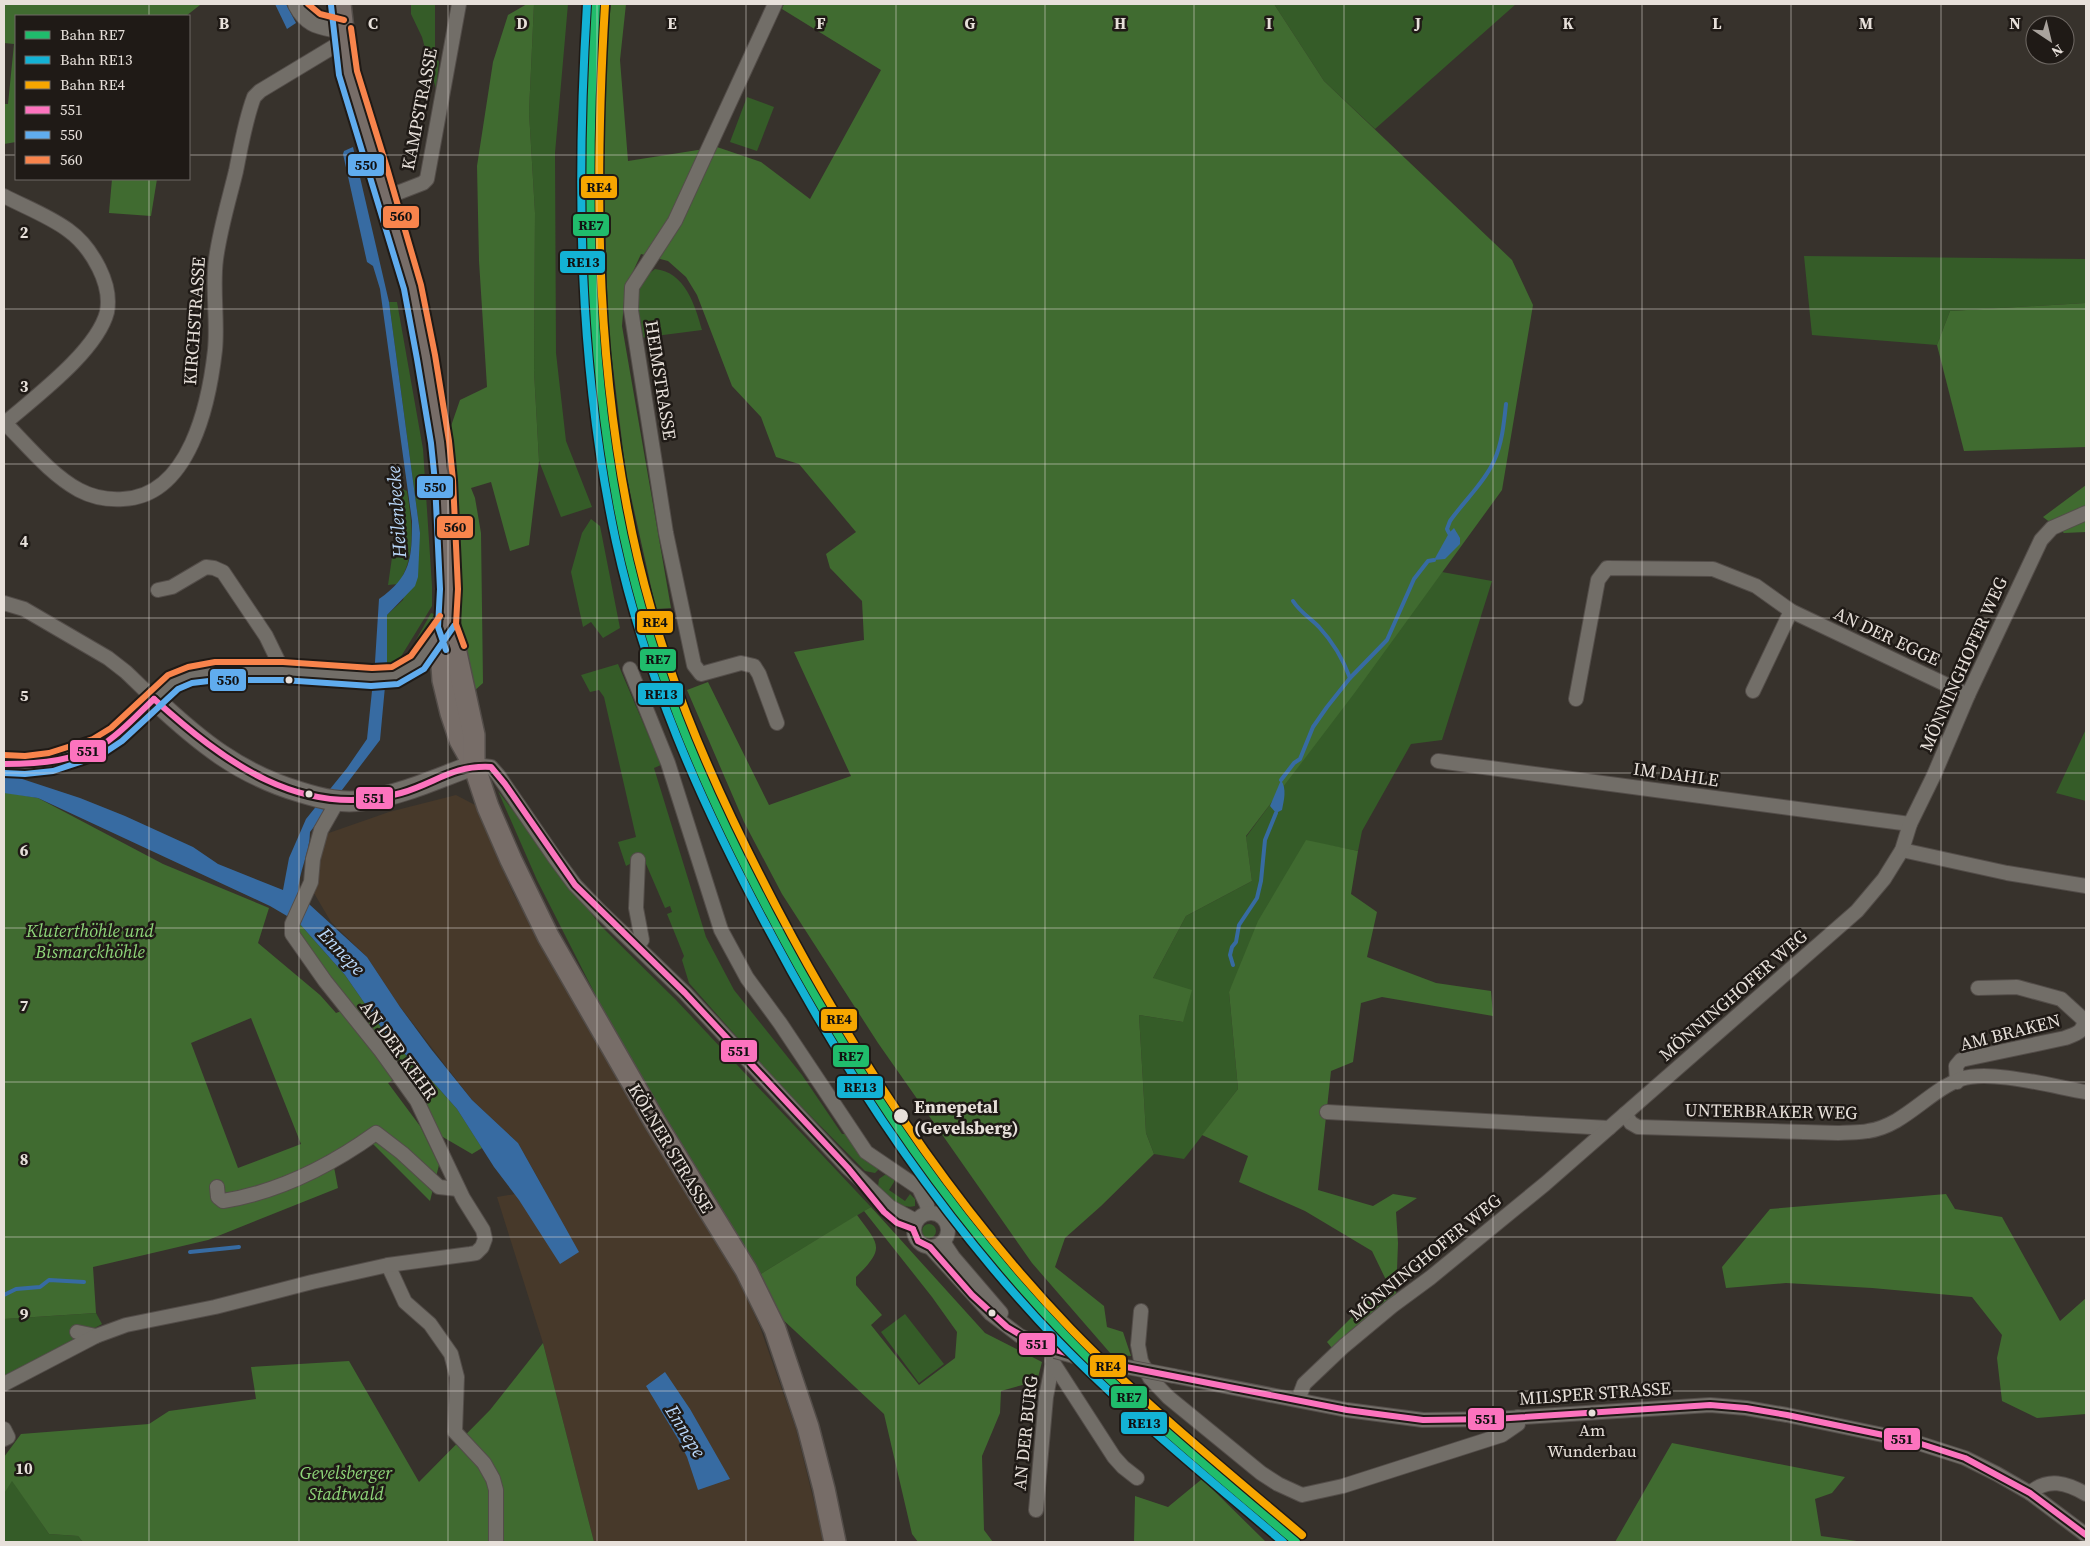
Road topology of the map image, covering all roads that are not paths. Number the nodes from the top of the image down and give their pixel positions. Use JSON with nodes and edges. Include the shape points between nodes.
{"nodes":[{"id":1,"x":298,"y":4,"type":"edge"},
{"id":2,"x":340,"y":4,"type":"edge"},
{"id":3,"x":459,"y":4,"type":"edge"},
{"id":4,"x":774,"y":4,"type":"edge"},
{"id":5,"x":343,"y":35,"type":"junction"},
{"id":6,"x":4,"y":196,"type":"edge"},
{"id":7,"x":387,"y":197,"type":"junction"},
{"id":8,"x":4,"y":422,"type":"edge"},
{"id":9,"x":2086,"y":513,"type":"edge"},
{"id":10,"x":158,"y":590,"type":"dead end"},
{"id":11,"x":4,"y":603,"type":"edge"},
{"id":12,"x":1791,"y":611,"type":"junction"},
{"id":13,"x":447,"y":624,"type":"junction"},
{"id":14,"x":448,"y":656,"type":"junction"},
{"id":15,"x":630,"y":669,"type":"dead end"},
{"id":16,"x":282,"y":671,"type":"junction"},
{"id":17,"x":384,"y":677,"type":"junction"},
{"id":18,"x":1753,"y":691,"type":"dead end"},
{"id":19,"x":1968,"y":695,"type":"junction"},
{"id":20,"x":154,"y":699,"type":"junction"},
{"id":21,"x":1576,"y":699,"type":"dead end"},
{"id":22,"x":777,"y":723,"type":"dead end"},
{"id":23,"x":1438,"y":762,"type":"dead end"},
{"id":24,"x":4,"y":764,"type":"edge"},
{"id":25,"x":474,"y":766,"type":"junction"},
{"id":26,"x":328,"y":800,"type":"junction"},
{"id":27,"x":1910,"y":824,"type":"junction"},
{"id":28,"x":1902,"y":850,"type":"junction"},
{"id":29,"x":638,"y":860,"type":"dead end"},
{"id":30,"x":2086,"y":886,"type":"edge"},
{"id":31,"x":637,"y":946,"type":"junction"},
{"id":32,"x":1978,"y":988,"type":"dead end"},
{"id":33,"x":1957,"y":1082,"type":"junction"},
{"id":34,"x":2086,"y":1092,"type":"edge"},
{"id":35,"x":1327,"y":1112,"type":"dead end"},
{"id":36,"x":1624,"y":1114,"type":"junction"},
{"id":37,"x":1609,"y":1128,"type":"junction"},
{"id":38,"x":217,"y":1187,"type":"dead end"},
{"id":39,"x":458,"y":1189,"type":"junction"},
{"id":40,"x":928,"y":1213,"type":"junction"},
{"id":41,"x":914,"y":1225,"type":"junction"},
{"id":42,"x":937,"y":1245,"type":"junction"},
{"id":43,"x":388,"y":1266,"type":"junction"},
{"id":44,"x":1141,"y":1311,"type":"dead end"},
{"id":45,"x":77,"y":1332,"type":"dead end"},
{"id":46,"x":96,"y":1336,"type":"junction"},
{"id":47,"x":1053,"y":1356,"type":"junction"},
{"id":48,"x":4,"y":1384,"type":"edge"},
{"id":49,"x":1298,"y":1400,"type":"junction"},
{"id":50,"x":1518,"y":1417,"type":"junction"},
{"id":51,"x":4,"y":1429,"type":"edge"},
{"id":52,"x":4,"y":1439,"type":"edge"},
{"id":53,"x":1137,"y":1478,"type":"dead end"},
{"id":54,"x":2030,"y":1492,"type":"junction"},
{"id":55,"x":2086,"y":1494,"type":"edge"},
{"id":56,"x":1036,"y":1510,"type":"dead end"},
{"id":57,"x":2086,"y":1534,"type":"edge"},
{"id":58,"x":496,"y":1542,"type":"edge"},
{"id":59,"x":835,"y":1542,"type":"edge"}],
"edges":[{"from":1,"to":5,"type":"main road","via":[[306,18]]},
{"from":2,"to":5,"type":"main road","name":"KÖLNER STRASSE"},
{"from":3,"to":7,"type":"street","name":"KAMPSTRASSE","via":[[426,179]]},
{"from":4,"to":22,"type":"street","name":"HEIMSTRASSE","via":[[675,221],[632,287],[631,310],[666,533],[694,665],[701,674],[741,663],[754,666]]},
{"from":5,"to":7,"type":"main road","name":"KÖLNER STRASSE","via":[[348,73]]},
{"from":5,"to":8,"type":"street","name":"KIRCHSTRASSE","via":[[254,97],[216,261],[215,348],[209,388],[188,452],[176,470],[145,495],[109,500],[92,497],[52,470]]},
{"from":6,"to":8,"type":"street","via":[[66,228],[82,241],[97,264],[108,294],[107,311],[92,341],[60,375]]},
{"from":7,"to":13,"type":"main road","name":"KÖLNER STRASSE","via":[[413,287],[440,442],[448,548]]},
{"from":9,"to":19,"type":"street","name":"MÖNNINGHOFER WEG","via":[[2052,528],[2040,540]]},
{"from":10,"to":16,"type":"street","via":[[172,587],[206,568],[223,572],[266,636]]},
{"from":11,"to":20,"type":"street","via":[[24,609],[108,658]]},
{"from":12,"to":18,"type":"street"},
{"from":12,"to":19,"type":"street","name":"AN DER EGGE"},
{"from":12,"to":21,"type":"street","name":"AN DER EGGE","via":[[1756,586],[1713,569],[1607,568],[1598,580]]},
{"from":13,"to":14,"type":"main road","name":"KÖLNER STRASSE","via":[[441,651]]},
{"from":13,"to":17,"type":"main road","via":[[417,662]]},
{"from":14,"to":17,"type":"main road","via":[[432,671],[416,677],[401,680]]},
{"from":14,"to":25,"type":"main road","name":"KÖLNER STRASSE","via":[[451,712],[460,740]]},
{"from":15,"to":40,"type":"street","via":[[668,763],[721,930],[747,978],[866,1152],[919,1188]]},
{"from":16,"to":17,"type":"main road"},
{"from":16,"to":20,"type":"main road","via":[[190,675],[173,682]]},
{"from":19,"to":27,"type":"street","name":"MÖNNINGHOFER WEG"},
{"from":20,"to":24,"type":"main road","via":[[116,735],[97,747],[51,762]]},
{"from":20,"to":26,"type":"main road","via":[[195,736],[237,766],[289,789]]},
{"from":23,"to":27,"type":"street","name":"IM DAHLE"},
{"from":25,"to":26,"type":"main road","via":[[400,793],[365,800]]},
{"from":25,"to":31,"type":"street","via":[[491,768],[498,775],[576,885]]},
{"from":25,"to":59,"type":"main road","name":"KÖLNER STRASSE","via":[[488,807],[548,936],[651,1115],[746,1270],[767,1312],[808,1427]]},
{"from":26,"to":39,"type":"street","name":"AN DER KEHR","via":[[313,859],[311,882],[292,924],[292,934],[417,1101]]},
{"from":27,"to":28,"type":"street","name":"MÖNNINGHOFER WEG"},
{"from":28,"to":30,"type":"street"},
{"from":28,"to":36,"type":"street","name":"MÖNNINGHOFER WEG","via":[[1884,879],[1857,911]]},
{"from":29,"to":31,"type":"street","via":[[636,908],[642,940]]},
{"from":31,"to":41,"type":"street","via":[[848,1168]]},
{"from":32,"to":33,"type":"street","name":"AM BRAKEN","via":[[2017,986],[2061,998],[2084,1020],[2084,1027],[2080,1033],[2064,1038],[1961,1060],[1956,1066]]},
{"from":33,"to":34,"type":"street","name":"UNTERBRAKER WEG","via":[[1985,1076]]},
{"from":33,"to":36,"type":"street","name":"UNTERBRAKER WEG","via":[[1894,1122],[1870,1131],[1638,1127]]},
{"from":35,"to":37,"type":"street"},
{"from":36,"to":37,"type":"street","name":"MÖNNINGHOFER WEG"},
{"from":37,"to":49,"type":"street","name":"MÖNNINGHOFER WEG","via":[[1545,1184],[1344,1346],[1304,1384]]},
{"from":38,"to":39,"type":"street","via":[[218,1197],[223,1201],[248,1197],[329,1163],[376,1133],[439,1187]]},
{"from":39,"to":43,"type":"street","name":"AN DER KEHR","via":[[484,1230],[485,1239],[479,1250]]},
{"from":40,"to":41,"type":"street"},
{"from":40,"to":42,"type":"street","via":[[938,1215],[946,1222],[948,1233]]},
{"from":41,"to":42,"type":"street","via":[[914,1234],[920,1244]]},
{"from":42,"to":47,"type":"street","name":"MILSPER STRASSE","via":[[991,1314]]},
{"from":43,"to":46,"type":"street","name":"AN DER KEHR","via":[[126,1325]]},
{"from":43,"to":58,"type":"street","via":[[405,1302],[430,1324],[451,1354],[457,1377],[456,1432],[484,1463],[493,1479]]},
{"from":44,"to":50,"type":"street","via":[[1138,1345],[1141,1361],[1150,1378],[1168,1397],[1261,1472],[1302,1495],[1343,1486],[1502,1435],[1518,1424]]},
{"from":45,"to":46,"type":"street"},
{"from":46,"to":48,"type":"street","name":"AN DER KEHR"},
{"from":47,"to":49,"type":"street","name":"MILSPER STRASSE","bridge":true,"via":[[1085,1359]]},
{"from":47,"to":53,"type":"street","via":[[1114,1457]]},
{"from":47,"to":56,"type":"street","name":"AN DER BURG","via":[[1043,1422]]},
{"from":49,"to":50,"type":"street","name":"MILSPER STRASSE","via":[[1423,1420]]},
{"from":50,"to":54,"type":"street","name":"MILSPER STRASSE","via":[[1673,1406],[1746,1408],[1932,1446],[1973,1462]]},
{"from":51,"to":52,"type":"street","via":[[8,1437]]},
{"from":54,"to":55,"type":"street","via":[[2054,1482],[2070,1485]]},
{"from":54,"to":57,"type":"street","name":"MILSPER STRASSE"}]}
